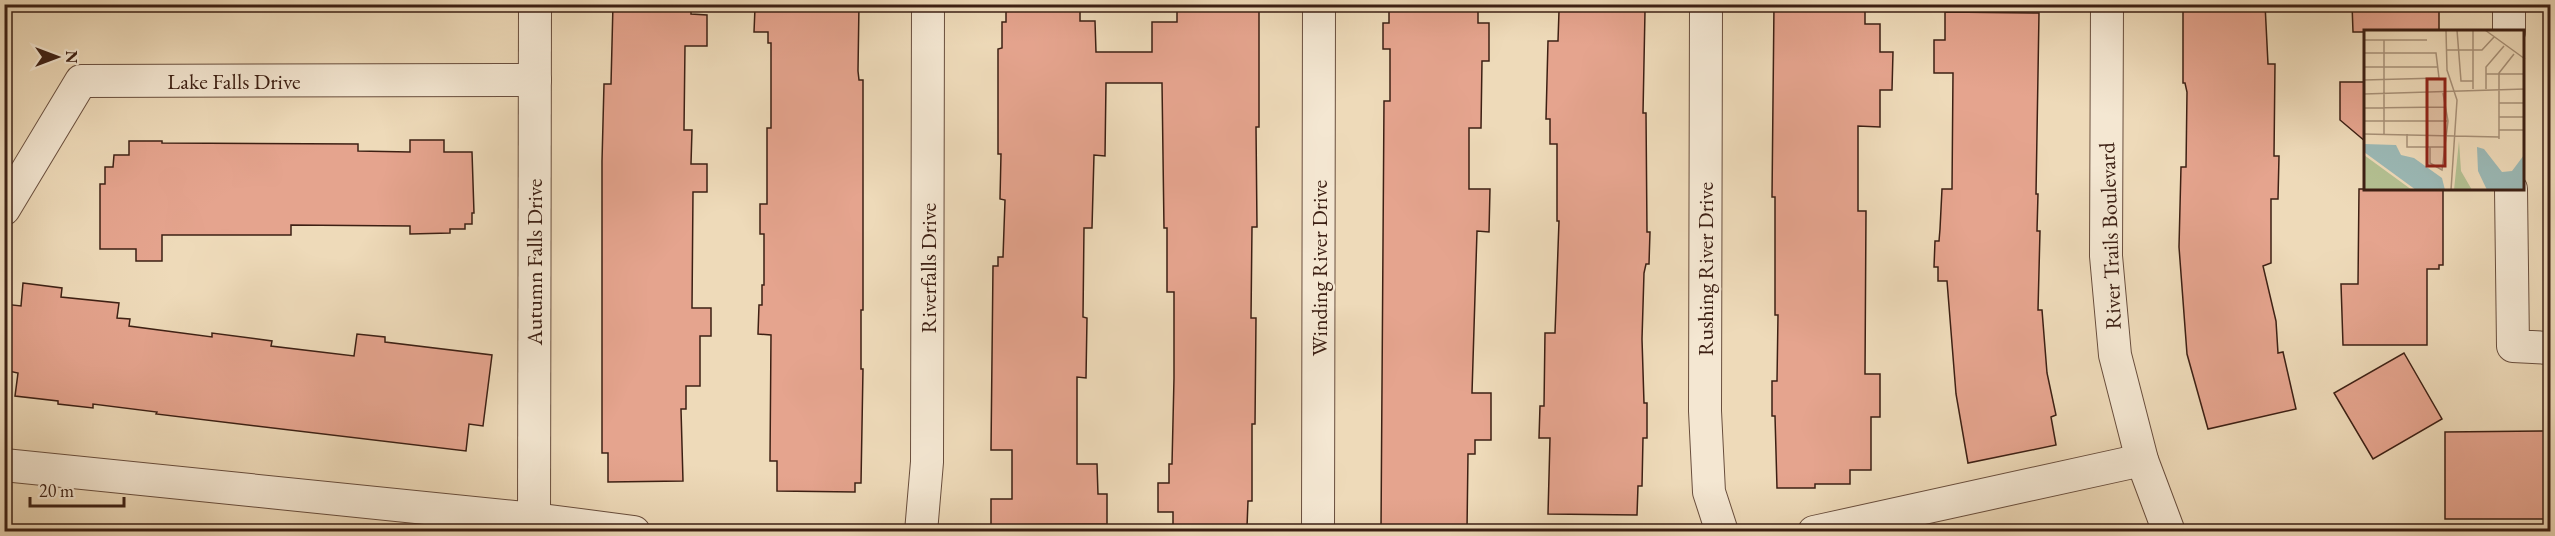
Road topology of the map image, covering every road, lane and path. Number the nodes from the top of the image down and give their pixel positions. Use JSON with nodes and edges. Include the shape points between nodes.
{"nodes":[{"id":1,"x":535,"y":4,"type":"edge"},
{"id":2,"x":928,"y":4,"type":"edge"},
{"id":3,"x":1319,"y":4,"type":"edge"},
{"id":4,"x":1706,"y":4,"type":"edge"},
{"id":5,"x":2107,"y":4,"type":"edge"},
{"id":6,"x":2509,"y":4,"type":"edge"},
{"id":7,"x":2509,"y":30,"type":"edge"},
{"id":8,"x":535,"y":80,"type":"junction"},
{"id":9,"x":2511,"y":190,"type":"edge"},
{"id":10,"x":4,"y":209,"type":"edge"},
{"id":11,"x":2550,"y":348,"type":"edge"},
{"id":12,"x":2142,"y":460,"type":"junction"},
{"id":13,"x":4,"y":465,"type":"edge"},
{"id":14,"x":534,"y":519,"type":"junction"},
{"id":15,"x":634,"y":531,"type":"edge"},
{"id":16,"x":921,"y":531,"type":"edge"},
{"id":17,"x":1318,"y":531,"type":"edge"},
{"id":18,"x":1722,"y":531,"type":"edge"},
{"id":19,"x":1814,"y":531,"type":"edge"},
{"id":20,"x":2169,"y":531,"type":"edge"}],
"edges":[{"from":1,"to":8,"type":"street","name":"Autumn Falls Drive"},
{"from":2,"to":16,"type":"street","name":"Riverfalls Drive","via":[[927,462]]},
{"from":3,"to":17,"type":"street","name":"Winding River Drive"},
{"from":4,"to":18,"type":"street","name":"Rushing River Drive","via":[[1705,411],[1709,492]]},
{"from":5,"to":12,"type":"street","name":"River Trails Boulevard","via":[[2106,256],[2115,355]]},
{"from":6,"to":7,"type":"street"},
{"from":8,"to":10,"type":"street","name":"Lake Falls Drive","via":[[81,81]]},
{"from":8,"to":14,"type":"street","name":"Autumn Falls Drive"},
{"from":9,"to":11,"type":"street","via":[[2513,346]]},
{"from":12,"to":19,"type":"street"},
{"from":12,"to":20,"type":"street","name":"River Trails Boulevard"},
{"from":13,"to":14,"type":"street"},
{"from":14,"to":15,"type":"street"}]}
